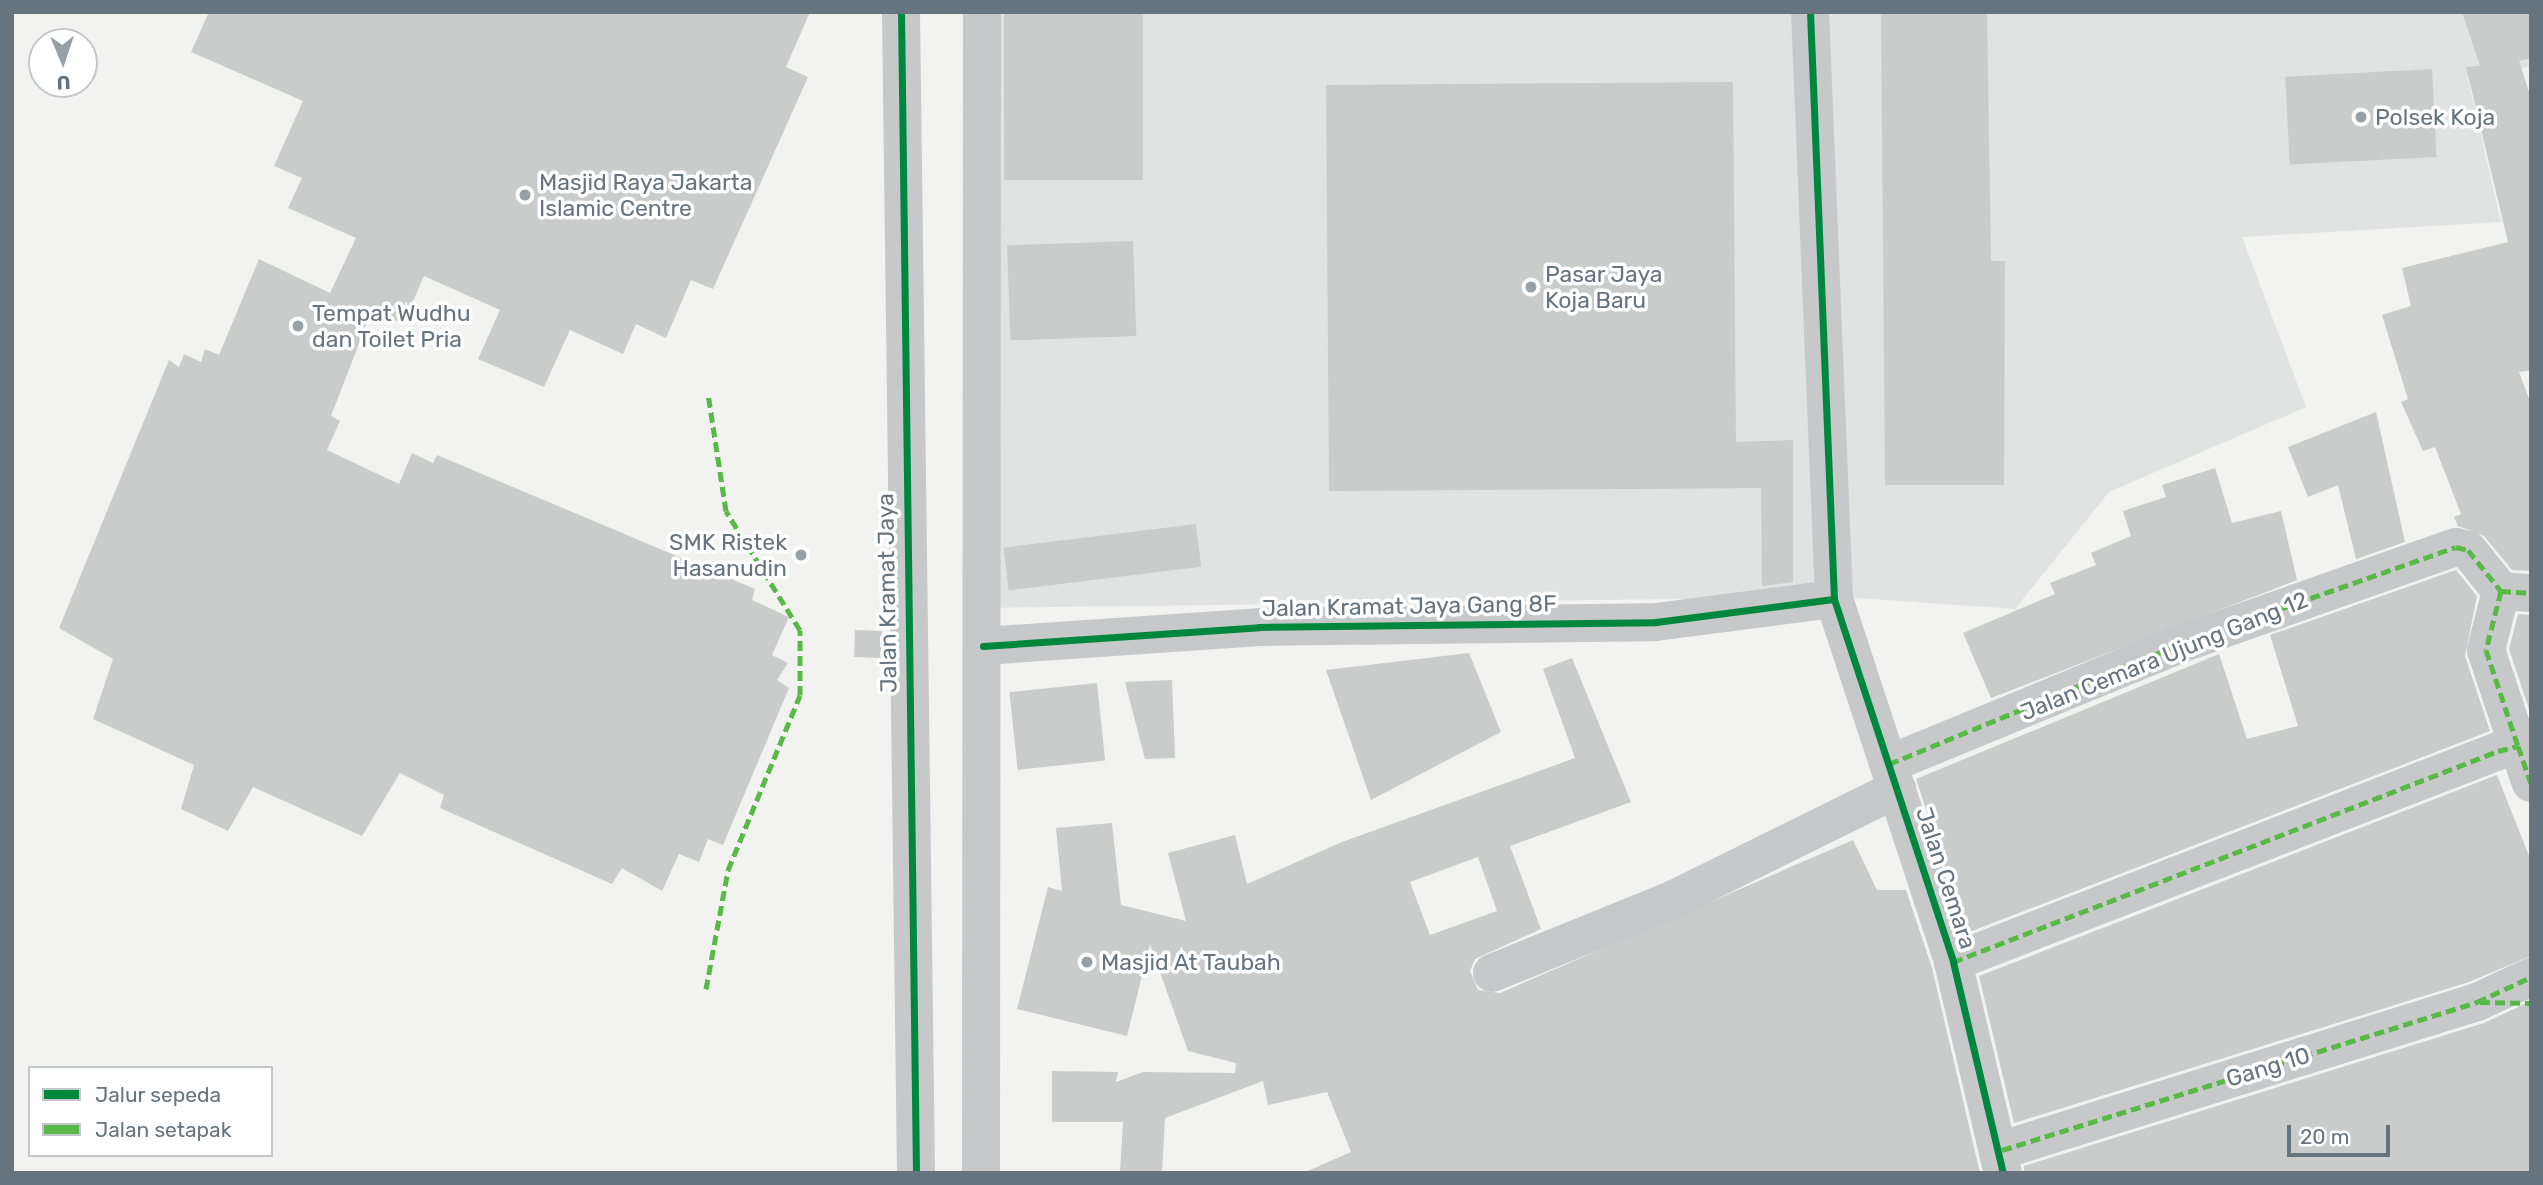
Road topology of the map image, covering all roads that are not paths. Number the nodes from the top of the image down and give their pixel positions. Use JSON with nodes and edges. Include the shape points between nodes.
{"nodes":[{"id":1,"x":901,"y":12,"type":"edge"},
{"id":2,"x":982,"y":12,"type":"edge"},
{"id":3,"x":1810,"y":12,"type":"edge"},
{"id":4,"x":2516,"y":592,"type":"edge"},
{"id":5,"x":1834,"y":599,"type":"junction"},
{"id":6,"x":983,"y":646,"type":"junction"},
{"id":7,"x":2518,"y":746,"type":"junction"},
{"id":8,"x":1893,"y":776,"type":"junction"},
{"id":9,"x":2531,"y":783,"type":"edge"},
{"id":10,"x":1953,"y":962,"type":"junction"},
{"id":11,"x":1492,"y":973,"type":"dead end"},
{"id":12,"x":2531,"y":977,"type":"edge"},
{"id":13,"x":2477,"y":1002,"type":"junction"},
{"id":14,"x":2531,"y":1003,"type":"edge"},
{"id":15,"x":2003,"y":1161,"type":"edge"},
{"id":16,"x":916,"y":1173,"type":"edge"},
{"id":17,"x":981,"y":1173,"type":"edge"}],
"edges":[{"from":1,"to":16,"type":"street","name":"Jalan Kramat Jaya"},
{"from":2,"to":6,"type":"street"},
{"from":3,"to":5,"type":"street","name":"Jalan Cemara"},
{"from":4,"to":7,"type":"street","via":[[2486,650]]},
{"from":4,"to":8,"type":"street","name":"Jalan Cemara Ujung Gang 12","via":[[2468,550],[2441,552],[2183,643]]},
{"from":5,"to":6,"type":"street","name":"Jalan Kramat Jaya Gang 8F","via":[[1656,622],[1259,627]]},
{"from":5,"to":8,"type":"street","name":"Jalan Cemara"},
{"from":6,"to":17,"type":"street"},
{"from":7,"to":9,"type":"street"},
{"from":7,"to":10,"type":"street"},
{"from":8,"to":10,"type":"street","name":"Jalan Cemara"},
{"from":8,"to":11,"type":"street","name":"Jalan Cemara Ujung Gang 12","via":[[1674,899]]},
{"from":10,"to":15,"type":"street","name":"Jalan Cemara"},
{"from":12,"to":13,"type":"street","name":"Gang 10"},
{"from":13,"to":14,"type":"street"},
{"from":13,"to":15,"type":"street","name":"Gang 10"}]}
